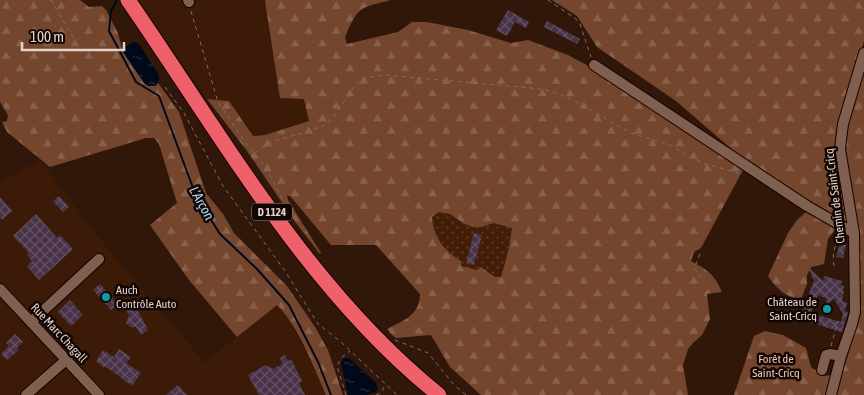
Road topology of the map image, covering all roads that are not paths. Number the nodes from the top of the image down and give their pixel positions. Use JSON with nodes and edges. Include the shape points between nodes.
{"nodes":[{"id":1,"x":131,"y":3,"type":"edge"},
{"id":2,"x":864,"y":54,"type":"edge"},
{"id":3,"x":594,"y":65,"type":"road end"},
{"id":4,"x":850,"y":231,"type":"junction"},
{"id":5,"x":99,"y":259,"type":"dead end"},
{"id":6,"x":0,"y":289,"type":"edge"},
{"id":7,"x":31,"y":322,"type":"junction"},
{"id":8,"x":835,"y":355,"type":"junction"},
{"id":9,"x":66,"y":360,"type":"junction"},
{"id":10,"x":822,"y":370,"type":"dead end"},
{"id":11,"x":26,"y":395,"type":"edge"},
{"id":12,"x":99,"y":395,"type":"edge"},
{"id":13,"x":439,"y":395,"type":"edge"},
{"id":14,"x":831,"y":395,"type":"edge"}],
"edges":[{"from":1,"to":13,"type":"highway","number":"D 1124","via":[[296,244],[338,296],[412,374]]},
{"from":2,"to":4,"type":"street","name":"Chemin de Saint-Cricq","via":[[843,124],[840,149]]},
{"from":3,"to":4,"type":"street","via":[[757,174]]},
{"from":4,"to":8,"type":"street","name":"Chemin de Saint-Cricq","via":[[855,312]]},
{"from":5,"to":7,"type":"street"},
{"from":6,"to":7,"type":"street","name":"Rue Marc Chagall"},
{"from":7,"to":9,"type":"street","name":"Rue Marc Chagall"},
{"from":8,"to":10,"type":"street","via":[[826,356]]},
{"from":8,"to":14,"type":"street","name":"Chemin de Saint-Cricq"},
{"from":9,"to":11,"type":"street"},
{"from":9,"to":12,"type":"street","name":"Rue Marc Chagall"}]}
